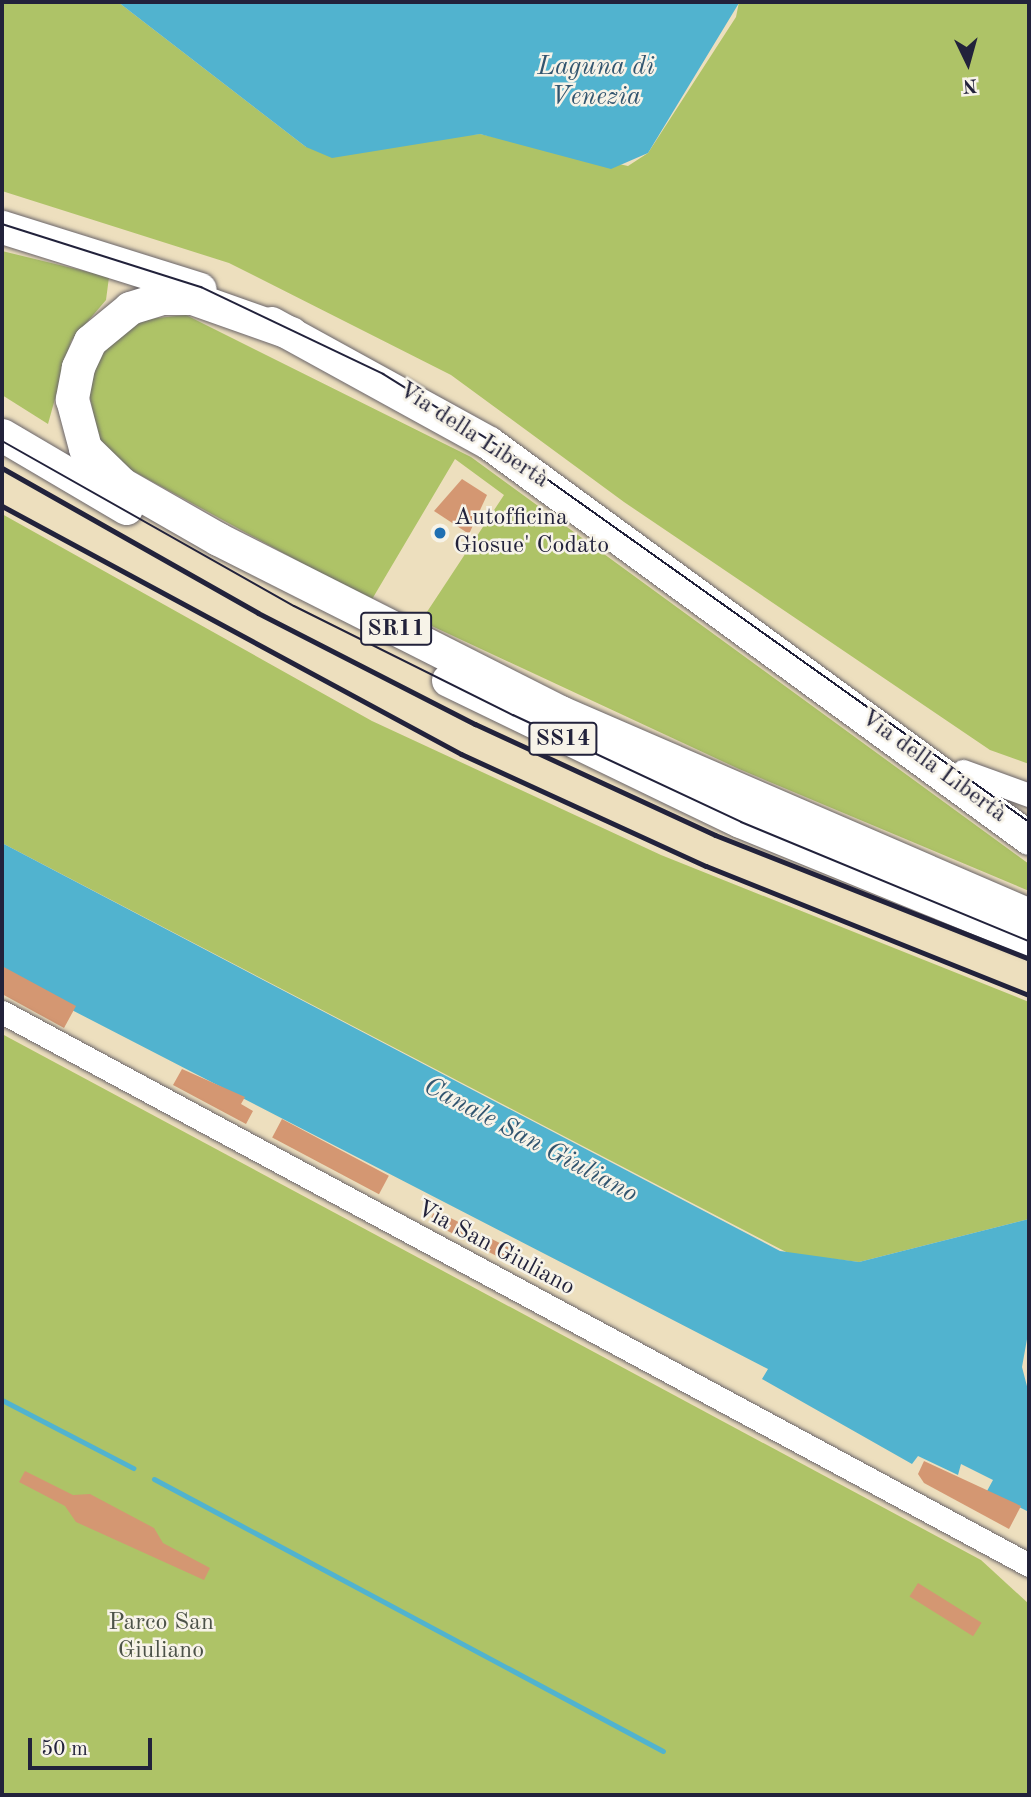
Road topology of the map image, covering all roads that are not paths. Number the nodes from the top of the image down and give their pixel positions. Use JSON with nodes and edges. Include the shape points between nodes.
{"nodes":[{"id":1,"x":2,"y":227,"type":"edge"},
{"id":2,"x":291,"y":333,"type":"junction"},
{"id":3,"x":2,"y":435,"type":"edge"},
{"id":4,"x":775,"y":647,"type":"junction"},
{"id":5,"x":390,"y":650,"type":"junction"},
{"id":6,"x":963,"y":771,"type":"junction"},
{"id":7,"x":1029,"y":795,"type":"edge"},
{"id":8,"x":1029,"y":819,"type":"edge"},
{"id":9,"x":1029,"y":838,"type":"edge"},
{"id":10,"x":1029,"y":915,"type":"edge"},
{"id":11,"x":1029,"y":939,"type":"edge"},
{"id":12,"x":2,"y":1012,"type":"edge"},
{"id":13,"x":962,"y":1531,"type":"junction"},
{"id":14,"x":1029,"y":1565,"type":"edge"},
{"id":15,"x":1029,"y":1577,"type":"edge"}],
"edges":[{"from":1,"to":2,"type":"highway","name":"Via della Libertà","number":"SR11","via":[[194,286]]},
{"from":2,"to":4,"type":"highway","name":"Via della Libertà","number":"SR11","via":[[489,443]]},
{"from":2,"to":10,"type":"highway","number":"SR11","via":[[192,298],[162,298],[130,307],[90,341],[78,367],[72,399],[85,448],[122,484],[218,539],[559,712]]},
{"from":3,"to":5,"type":"highway","number":"SR11"},
{"from":4,"to":6,"type":"highway"},
{"from":4,"to":9,"type":"highway","name":"Via della Libertà","number":"SR11"},
{"from":5,"to":10,"type":"highway","number":"SR11","via":[[700,786]]},
{"from":5,"to":11,"type":"highway","number":"SS14","via":[[740,821]]},
{"from":6,"to":7,"type":"street"},
{"from":6,"to":8,"type":"highway"},
{"from":12,"to":13,"type":"street","name":"Via San Giuliano"},
{"from":13,"to":14,"type":"street","name":"Via San Giuliano"},
{"from":13,"to":15,"type":"street","name":"Via San Giuliano"}]}
